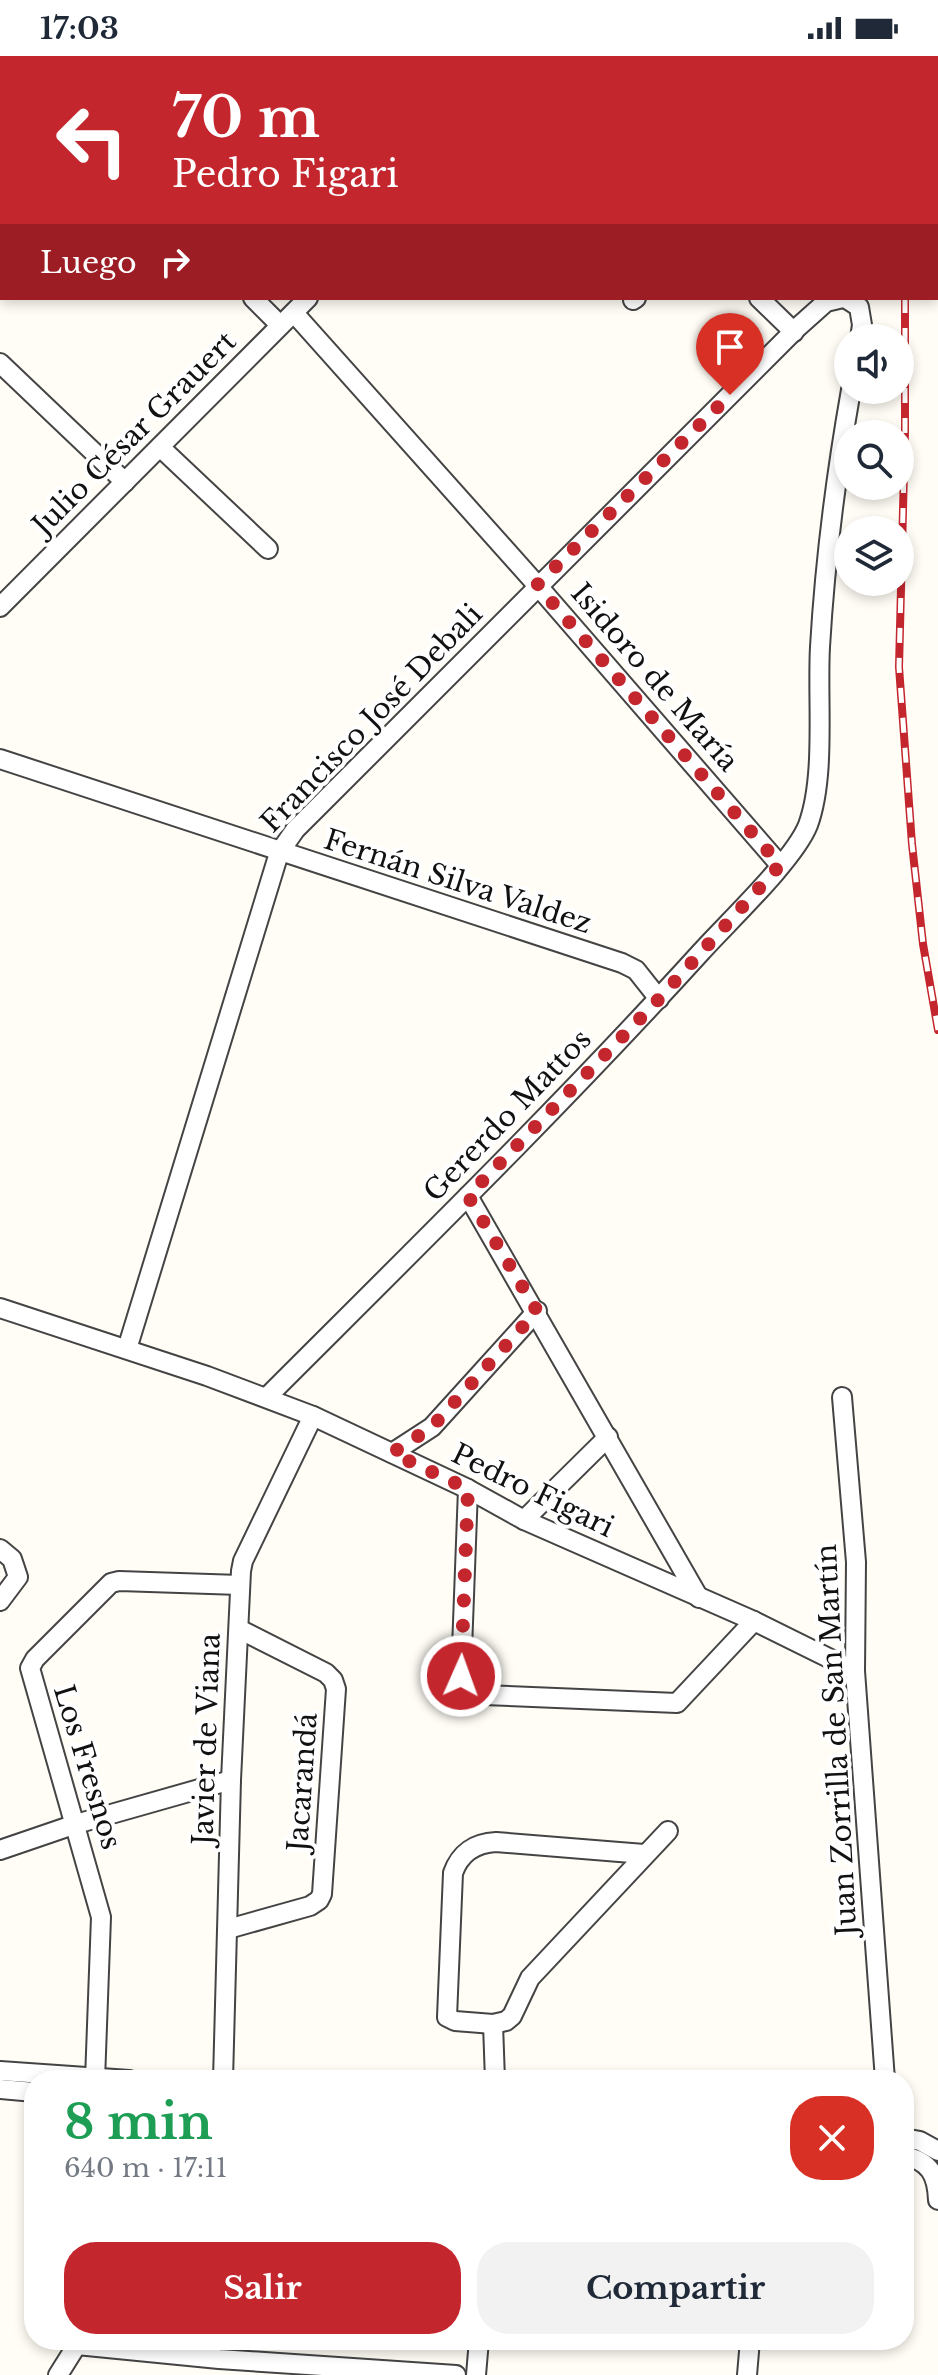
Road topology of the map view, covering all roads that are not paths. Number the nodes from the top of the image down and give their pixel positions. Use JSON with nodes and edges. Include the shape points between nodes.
{"nodes":[{"id":1,"x":256,"y":300,"type":"edge"},
{"id":2,"x":306,"y":300,"type":"edge"},
{"id":3,"x":761,"y":300,"type":"edge"},
{"id":4,"x":840,"y":300,"type":"edge"},
{"id":5,"x":848,"y":300,"type":"edge"},
{"id":6,"x":287,"y":319,"type":"junction"},
{"id":7,"x":861,"y":324,"type":"edge"},
{"id":8,"x":794,"y":332,"type":"junction"},
{"id":9,"x":0,"y":363,"type":"edge"},
{"id":10,"x":849,"y":404,"type":"edge"},
{"id":11,"x":160,"y":447,"type":"junction"},
{"id":12,"x":125,"y":482,"type":"junction"},
{"id":13,"x":268,"y":549,"type":"dead end"},
{"id":14,"x":537,"y":585,"type":"junction"},
{"id":15,"x":2,"y":601,"type":"edge"},
{"id":16,"x":0,"y":759,"type":"edge"},
{"id":17,"x":279,"y":853,"type":"junction"},
{"id":18,"x":780,"y":865,"type":"junction"},
{"id":19,"x":659,"y":999,"type":"junction"},
{"id":20,"x":468,"y":1196,"type":"junction"},
{"id":21,"x":0,"y":1308,"type":"edge"},
{"id":22,"x":537,"y":1311,"type":"junction"},
{"id":23,"x":127,"y":1349,"type":"junction"},
{"id":24,"x":267,"y":1397,"type":"junction"},
{"id":25,"x":842,"y":1397,"type":"dead end"},
{"id":26,"x":313,"y":1416,"type":"junction"},
{"id":27,"x":608,"y":1437,"type":"junction"},
{"id":28,"x":392,"y":1453,"type":"junction"},
{"id":29,"x":468,"y":1489,"type":"junction"},
{"id":30,"x":524,"y":1520,"type":"junction"},
{"id":31,"x":0,"y":1549,"type":"edge"},
{"id":32,"x":240,"y":1585,"type":"junction"},
{"id":33,"x":699,"y":1598,"type":"junction"},
{"id":34,"x":0,"y":1601,"type":"edge"},
{"id":35,"x":754,"y":1621,"type":"junction"},
{"id":36,"x":239,"y":1629,"type":"junction"},
{"id":37,"x":855,"y":1671,"type":"junction"},
{"id":38,"x":231,"y":1780,"type":"junction"},
{"id":39,"x":76,"y":1824,"type":"junction"},
{"id":40,"x":668,"y":1831,"type":"dead end"},
{"id":41,"x":0,"y":1850,"type":"edge"},
{"id":42,"x":644,"y":1854,"type":"junction"},
{"id":43,"x":228,"y":1929,"type":"junction"},
{"id":44,"x":493,"y":2024,"type":"junction"},
{"id":45,"x":95,"y":2070,"type":"edge"},
{"id":46,"x":223,"y":2070,"type":"edge"},
{"id":47,"x":495,"y":2070,"type":"edge"},
{"id":48,"x":884,"y":2070,"type":"edge"},
{"id":49,"x":0,"y":2071,"type":"edge"},
{"id":50,"x":24,"y":2073,"type":"edge"},
{"id":51,"x":0,"y":2089,"type":"edge"},
{"id":52,"x":24,"y":2091,"type":"edge"},
{"id":53,"x":914,"y":2140,"type":"edge"},
{"id":54,"x":938,"y":2151,"type":"edge"},
{"id":55,"x":914,"y":2158,"type":"edge"},
{"id":56,"x":938,"y":2200,"type":"edge"},
{"id":57,"x":74,"y":2350,"type":"edge"},
{"id":58,"x":123,"y":2350,"type":"edge"},
{"id":59,"x":478,"y":2350,"type":"edge"},
{"id":60,"x":749,"y":2350,"type":"edge"},
{"id":61,"x":218,"y":2367,"type":"edge"},
{"id":62,"x":58,"y":2375,"type":"edge"},
{"id":63,"x":456,"y":2375,"type":"edge"},
{"id":64,"x":476,"y":2375,"type":"edge"},
{"id":65,"x":747,"y":2375,"type":"edge"}],
"edges":[{"from":1,"to":6,"type":"street","name":"Isidoro de María"},
{"from":2,"to":6,"type":"street","name":"Julio César Grauert"},
{"from":3,"to":8,"type":"street"},
{"from":4,"to":8,"type":"street","name":"Francisco José Debali","via":[[826,302]]},
{"from":5,"to":7,"type":"street","via":[[861,315]]},
{"from":6,"to":11,"type":"street","name":"Julio César Grauert"},
{"from":6,"to":14,"type":"street","name":"Isidoro de María"},
{"from":8,"to":14,"type":"street","name":"Francisco José Debali"},
{"from":9,"to":12,"type":"street"},
{"from":10,"to":18,"type":"street","via":[[825,577],[816,790],[807,826]]},
{"from":11,"to":12,"type":"street","name":"Julio César Grauert"},
{"from":11,"to":13,"type":"street"},
{"from":12,"to":15,"type":"street","name":"Julio César Grauert"},
{"from":14,"to":17,"type":"street","name":"Francisco José Debali","via":[[295,830]]},
{"from":14,"to":18,"type":"street","name":"Isidoro de María"},
{"from":16,"to":17,"type":"street","name":"Fernán Silva Valdez"},
{"from":17,"to":19,"type":"street","name":"Fernán Silva Valdez","via":[[622,963],[636,970]]},
{"from":17,"to":23,"type":"street","name":"Francisco José Debali"},
{"from":18,"to":19,"type":"street","name":"Gererdo Mattos"},
{"from":19,"to":20,"type":"street","name":"Gererdo Mattos"},
{"from":20,"to":22,"type":"street"},
{"from":20,"to":24,"type":"street","name":"Gererdo Mattos"},
{"from":21,"to":23,"type":"street","name":"Pedro Figari"},
{"from":22,"to":27,"type":"street"},
{"from":22,"to":28,"type":"street","via":[[432,1427]]},
{"from":23,"to":24,"type":"street","name":"Pedro Figari"},
{"from":24,"to":26,"type":"street","name":"Pedro Figari"},
{"from":25,"to":37,"type":"street","name":"Juan Zorrilla de San Martín","via":[[856,1562]]},
{"from":26,"to":28,"type":"street","name":"Pedro Figari"},
{"from":26,"to":32,"type":"street","name":"Javier de Viana","via":[[243,1561]]},
{"from":27,"to":30,"type":"street"},
{"from":27,"to":33,"type":"street"},
{"from":28,"to":29,"type":"street","name":"Pedro Figari"},
{"from":29,"to":30,"type":"street","name":"Pedro Figari"},
{"from":29,"to":35,"type":"street","via":[[461,1676],[474,1692],[677,1703]]},
{"from":30,"to":33,"type":"street","name":"Pedro Figari"},
{"from":31,"to":34,"type":"street","via":[[12,1559],[18,1577]]},
{"from":32,"to":36,"type":"street","name":"Javier de Viana"},
{"from":32,"to":39,"type":"street","name":"Los Fresnos","via":[[111,1583],[35,1659],[31,1676]]},
{"from":33,"to":35,"type":"street","name":"Pedro Figari"},
{"from":35,"to":37,"type":"street","name":"Pedro Figari"},
{"from":36,"to":38,"type":"street","name":"Javier de Viana"},
{"from":36,"to":43,"type":"street","name":"Jacarandá","via":[[326,1673],[336,1689],[322,1894],[310,1906]]},
{"from":37,"to":48,"type":"street","name":"Juan Zorrilla de San Martín"},
{"from":38,"to":39,"type":"street"},
{"from":38,"to":43,"type":"street","name":"Javier de Viana"},
{"from":39,"to":41,"type":"street"},
{"from":39,"to":45,"type":"street","name":"Los Fresnos","via":[[101,1917]]},
{"from":40,"to":42,"type":"street"},
{"from":42,"to":44,"type":"street","via":[[530,1978],[512,2016]]},
{"from":42,"to":44,"type":"street","via":[[496,1842],[481,1844],[463,1856],[453,1873],[445,2012],[455,2021]]},
{"from":43,"to":46,"type":"street","name":"Javier de Viana"},
{"from":44,"to":47,"type":"street"},
{"from":49,"to":50,"type":"street"},
{"from":51,"to":52,"type":"street"},
{"from":53,"to":54,"type":"street"},
{"from":55,"to":56,"type":"street","via":[[930,2167]]},
{"from":57,"to":62,"type":"street"},
{"from":58,"to":61,"type":"street"},
{"from":59,"to":64,"type":"street"},
{"from":60,"to":65,"type":"street"},
{"from":61,"to":63,"type":"street"}]}
